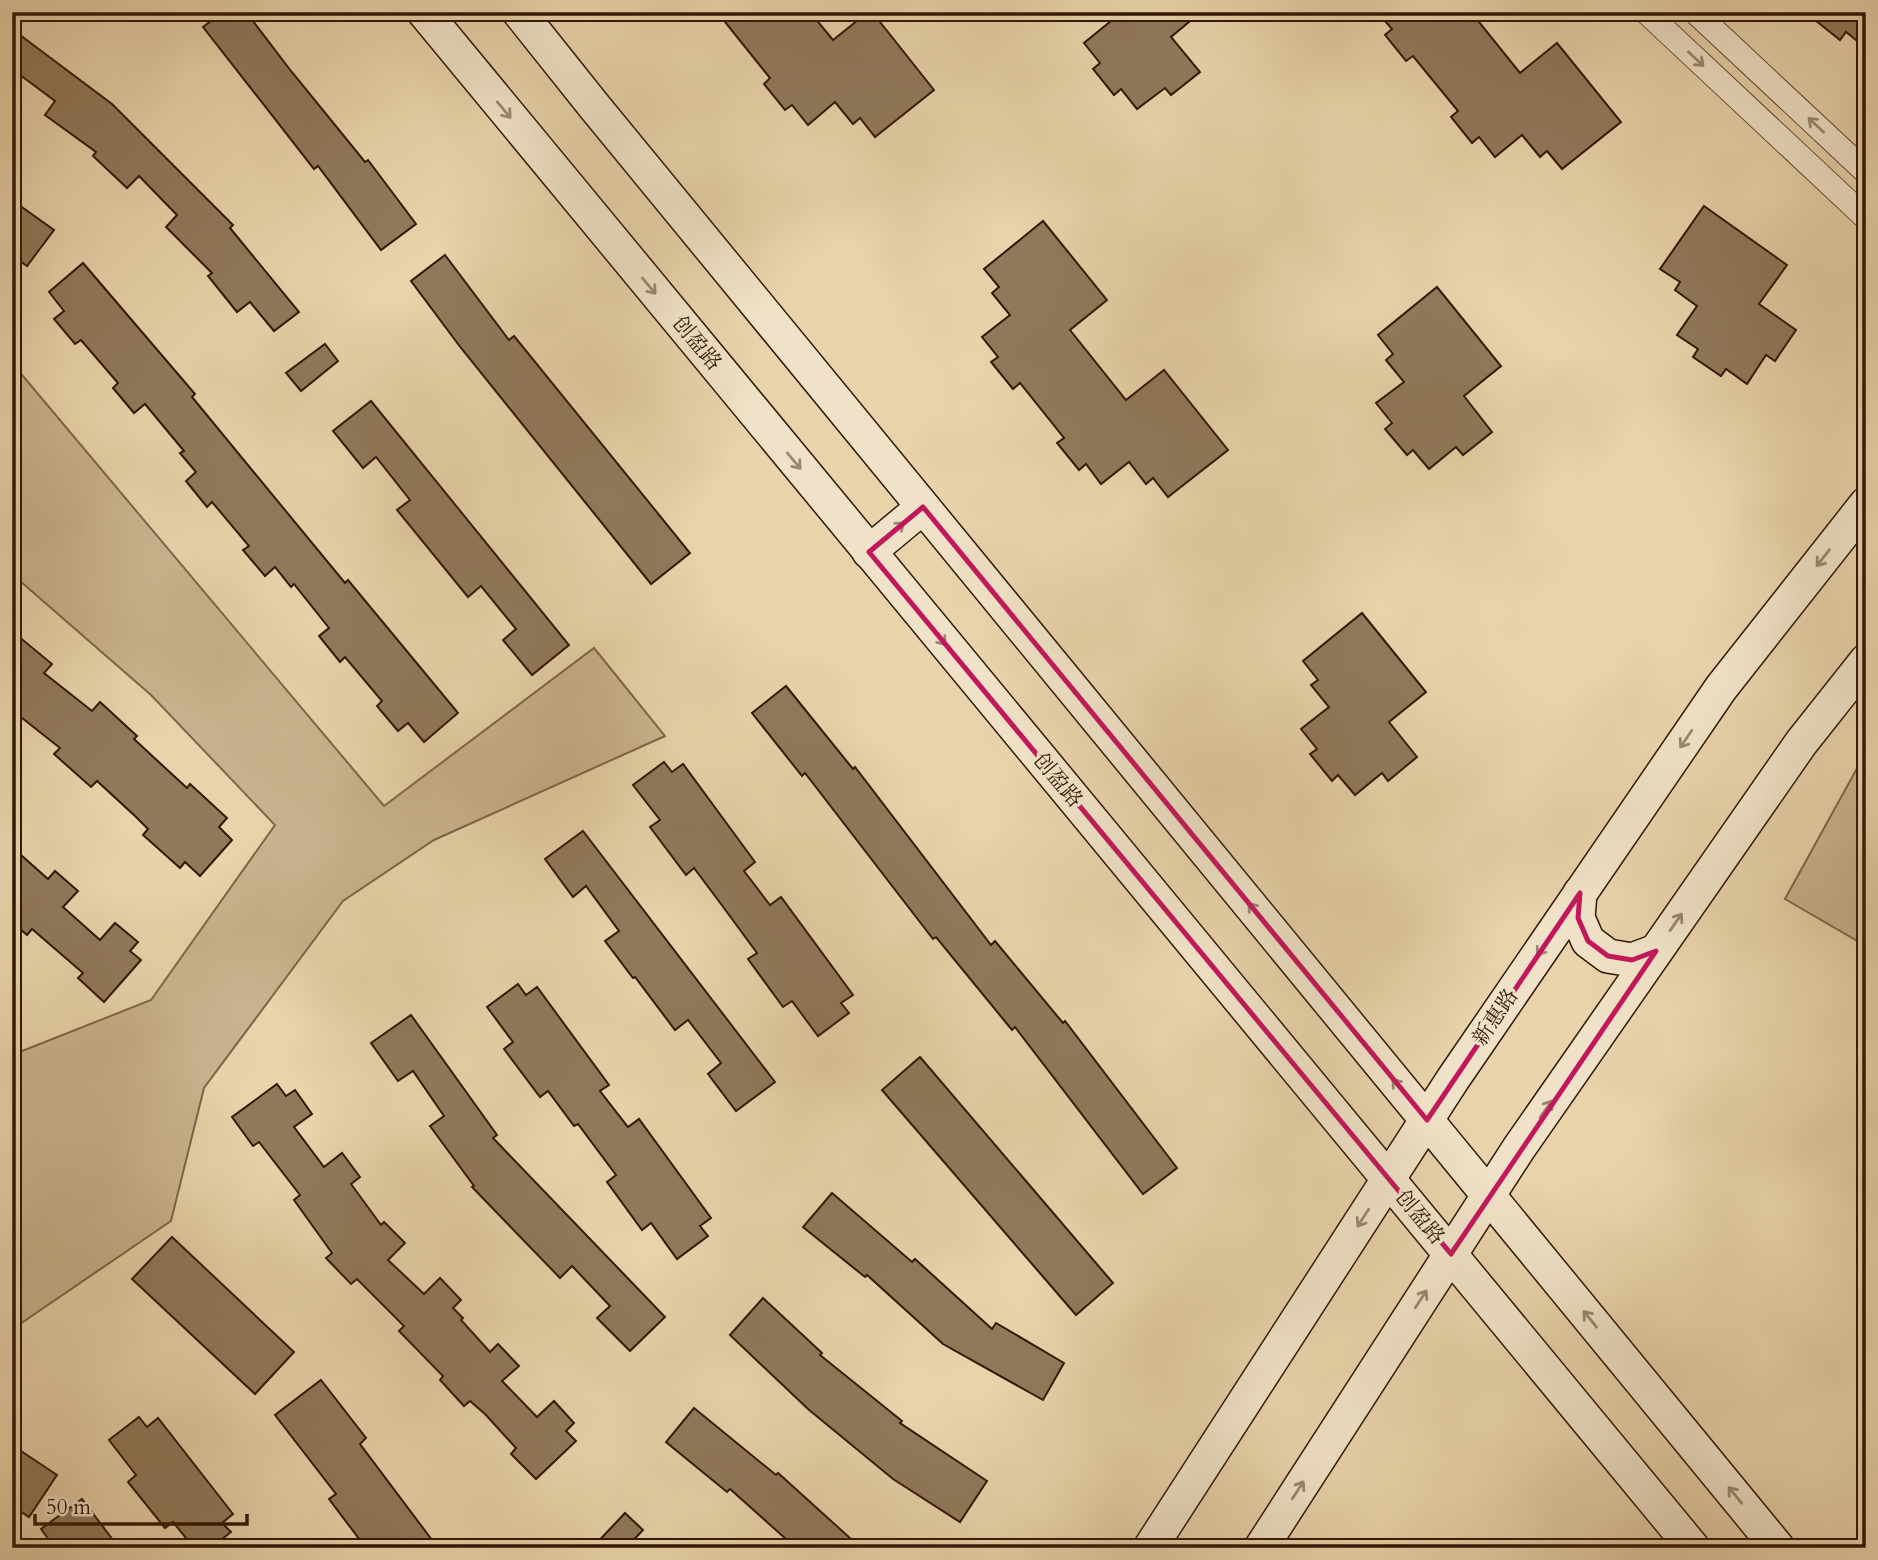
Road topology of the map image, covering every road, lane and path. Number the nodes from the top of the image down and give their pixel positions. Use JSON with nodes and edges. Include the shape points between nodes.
{"nodes":[{"id":1,"x":424,"y":12,"type":"edge"},
{"id":2,"x":519,"y":12,"type":"edge"},
{"id":3,"x":1646,"y":12,"type":"edge"},
{"id":4,"x":1695,"y":12,"type":"edge"},
{"id":5,"x":1866,"y":172,"type":"edge"},
{"id":6,"x":1866,"y":218,"type":"edge"},
{"id":7,"x":1866,"y":504,"type":"edge"},
{"id":8,"x":923,"y":507,"type":"junction"},
{"id":9,"x":869,"y":552,"type":"junction"},
{"id":10,"x":1866,"y":661,"type":"edge"},
{"id":11,"x":1580,"y":893,"type":"junction"},
{"id":12,"x":1656,"y":951,"type":"junction"},
{"id":13,"x":1427,"y":1120,"type":"junction"},
{"id":14,"x":1388,"y":1179,"type":"junction"},
{"id":15,"x":1489,"y":1195,"type":"junction"},
{"id":16,"x":1451,"y":1254,"type":"junction"},
{"id":17,"x":1150,"y":1548,"type":"edge"},
{"id":18,"x":1261,"y":1548,"type":"edge"},
{"id":19,"x":1693,"y":1548,"type":"edge"},
{"id":20,"x":1778,"y":1548,"type":"edge"}],
"edges":[{"from":1,"to":9,"type":"street","name":"创盈路","one_way":true},
{"from":2,"to":8,"type":"street"},
{"from":3,"to":6,"type":"street","one_way":true},
{"from":5,"to":4,"type":"street","one_way":true},
{"from":7,"to":11,"type":"street","name":"新惠路","one_way":true,"via":[[1721,688]]},
{"from":9,"to":8,"type":"street","one_way":true},
{"from":13,"to":8,"type":"street","one_way":true},
{"from":9,"to":14,"type":"street","name":"创盈路","one_way":true},
{"from":12,"to":10,"type":"street","one_way":true,"via":[[1801,743]]},
{"from":11,"to":12,"type":"street","via":[[1578,918],[1588,941],[1608,957],[1632,960]]},
{"from":11,"to":13,"type":"street","name":"新惠路","one_way":true},
{"from":15,"to":12,"type":"street","one_way":true},
{"from":13,"to":14,"type":"street","name":"新惠路"},
{"from":13,"to":15,"type":"street"},
{"from":14,"to":16,"type":"street","name":"创盈路"},
{"from":14,"to":17,"type":"street","name":"新惠路","one_way":true},
{"from":15,"to":16,"type":"street"},
{"from":20,"to":15,"type":"street","one_way":true},
{"from":18,"to":16,"type":"street","one_way":true},
{"from":16,"to":19,"type":"street","name":"创盈路"}]}
